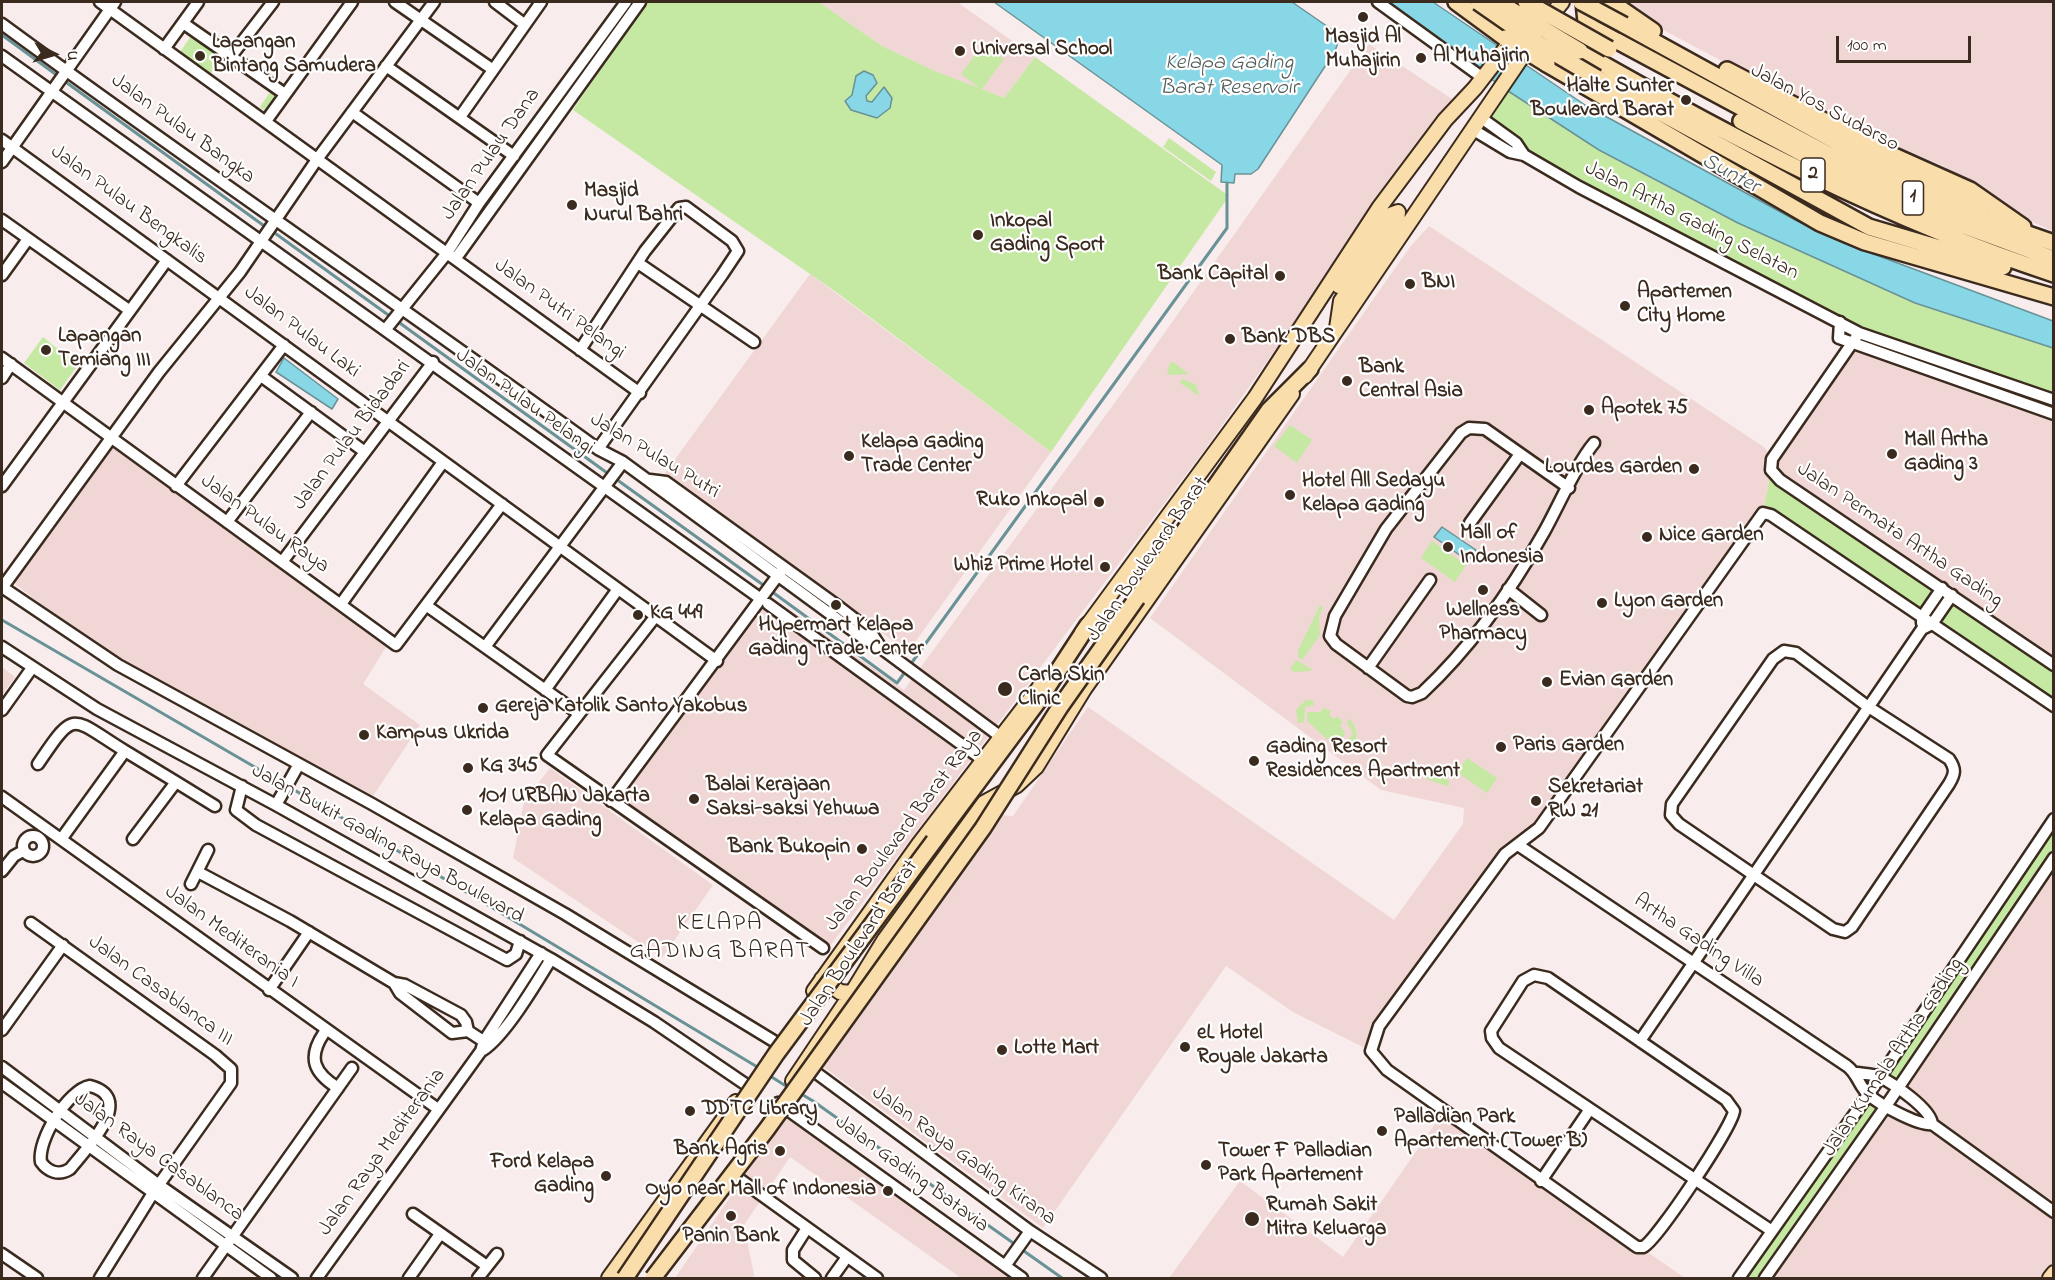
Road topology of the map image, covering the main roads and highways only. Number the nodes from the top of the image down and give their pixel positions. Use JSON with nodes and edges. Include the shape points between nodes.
{"nodes":[{"id":1,"x":1456,"y":2,"type":"edge"},
{"id":2,"x":1478,"y":2,"type":"edge"},
{"id":3,"x":1498,"y":2,"type":"edge"},
{"id":4,"x":1526,"y":2,"type":"edge"},
{"id":5,"x":1543,"y":2,"type":"edge"},
{"id":6,"x":1562,"y":2,"type":"edge"},
{"id":7,"x":1582,"y":2,"type":"edge"},
{"id":8,"x":1611,"y":2,"type":"edge"},
{"id":9,"x":1593,"y":28,"type":"junction"},
{"id":10,"x":1534,"y":38,"type":"junction"},
{"id":11,"x":1510,"y":43,"type":"junction"},
{"id":12,"x":1579,"y":58,"type":"junction"},
{"id":13,"x":1780,"y":130,"type":"junction"},
{"id":14,"x":2023,"y":227,"type":"junction"},
{"id":15,"x":2054,"y":241,"type":"edge"},
{"id":16,"x":2054,"y":250,"type":"edge"},
{"id":17,"x":1963,"y":254,"type":"junction"},
{"id":18,"x":2054,"y":259,"type":"edge"},
{"id":19,"x":2054,"y":274,"type":"edge"},
{"id":20,"x":2054,"y":283,"type":"edge"},
{"id":21,"x":2054,"y":297,"type":"edge"},
{"id":22,"x":1336,"y":331,"type":"junction"},
{"id":23,"x":1310,"y":369,"type":"junction"},
{"id":24,"x":1267,"y":380,"type":"junction"},
{"id":25,"x":1088,"y":625,"type":"junction"},
{"id":26,"x":822,"y":979,"type":"junction"},
{"id":27,"x":852,"y":993,"type":"junction"},
{"id":28,"x":2054,"y":1272,"type":"edge"},
{"id":29,"x":609,"y":1278,"type":"edge"},
{"id":30,"x":625,"y":1278,"type":"edge"},
{"id":31,"x":653,"y":1278,"type":"edge"},
{"id":32,"x":659,"y":1278,"type":"edge"},
{"id":33,"x":2050,"y":1278,"type":"edge"}],
"edges":[{"from":1,"to":21,"type":"highway","bridge":true,"via":[[1546,64],[1820,223],[1865,242]]},
{"from":2,"to":11,"type":"highway","via":[[1510,26]]},
{"from":2,"to":17,"type":"highway","bridge":true,"via":[[1537,43],[1869,227]]},
{"from":3,"to":19,"type":"highway","number":"2","bridge":true,"via":[[1676,105],[1893,215]]},
{"from":4,"to":18,"type":"highway","number":"2","bridge":true,"via":[[1883,196]]},
{"from":5,"to":11,"type":"main road"},
{"from":6,"to":10,"type":"main road","name":"Jalan Boulevard Barat"},
{"from":7,"to":9,"type":"highway","via":[[1586,22]]},
{"from":7,"to":14,"type":"highway","name":"Jalan Yos Sudarso","number":"1","bridge":true,"via":[[1853,151]]},
{"from":8,"to":14,"type":"highway","via":[[1670,40],[1821,120],[1970,190]]},
{"from":9,"to":12,"type":"highway","via":[[1580,40]]},
{"from":9,"to":13,"type":"highway"},
{"from":10,"to":12,"type":"highway"},
{"from":10,"to":22,"type":"main road","name":"Jalan Boulevard Barat"},
{"from":11,"to":24,"type":"main road","via":[[1445,120],[1379,208]]},
{"from":12,"to":17,"type":"highway","via":[[1641,96],[1794,177]]},
{"from":13,"to":15,"type":"highway","via":[[1848,165],[1931,200]]},
{"from":13,"to":16,"type":"highway","name":"Jalan Yos Sudarso","number":"1","via":[[1929,206]]},
{"from":14,"to":15,"type":"highway","name":"Jalan Yos Sudarso","number":"1"},
{"from":17,"to":20,"type":"highway"},
{"from":22,"to":23,"type":"main road","name":"Jalan Boulevard Barat"},
{"from":22,"to":24,"type":"main road","via":[[1341,301],[1397,221],[1398,212],[1390,215],[1367,244],[1287,362]]},
{"from":23,"to":27,"type":"main road","name":"Jalan Boulevard Barat","via":[[1084,689],[1036,767],[1017,785],[984,803],[885,939]]},
{"from":23,"to":31,"type":"highway","bridge":true,"via":[[1269,410],[1060,707],[983,828],[767,1129]]},
{"from":24,"to":25,"type":"main road","name":"Jalan Boulevard Barat Raya"},
{"from":25,"to":26,"type":"main road","name":"Jalan Boulevard Barat Raya"},
{"from":25,"to":30,"type":"highway","bridge":true,"via":[[1039,700],[776,1054]]},
{"from":26,"to":27,"type":"main road","via":[[840,992]]},
{"from":26,"to":29,"type":"main road","name":"Jalan Boulevard Barat Raya"},
{"from":27,"to":32,"type":"main road","name":"Jalan Boulevard Barat"},
{"from":28,"to":33,"type":"main road"}]}
